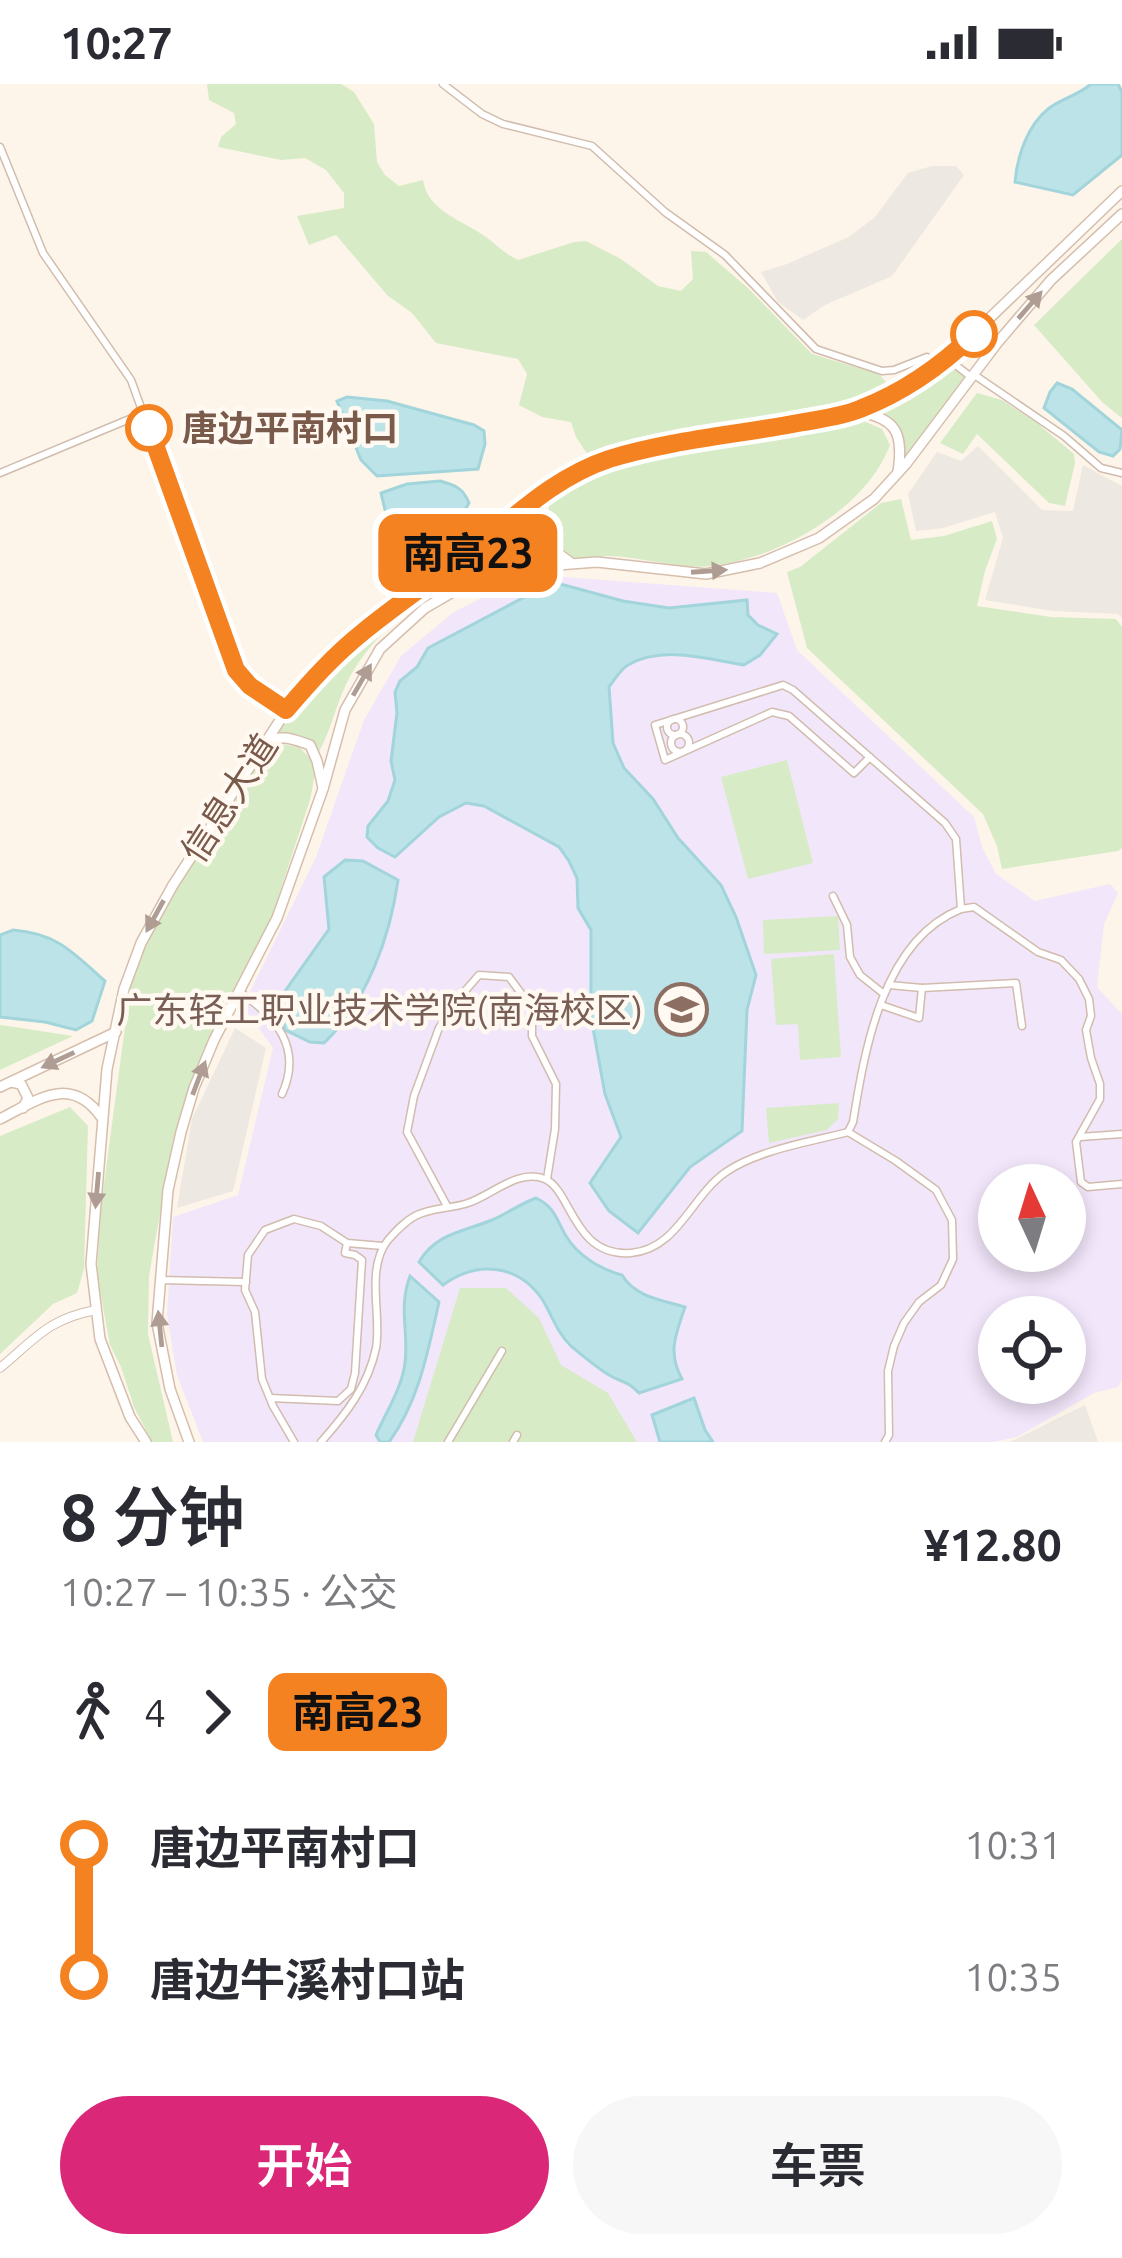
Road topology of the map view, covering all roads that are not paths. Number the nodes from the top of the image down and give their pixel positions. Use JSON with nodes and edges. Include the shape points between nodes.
{"nodes":[{"id":1,"x":443,"y":84,"type":"edge"},
{"id":2,"x":0,"y":147,"type":"edge"},
{"id":3,"x":1122,"y":191,"type":"edge"},
{"id":4,"x":1122,"y":214,"type":"edge"},
{"id":5,"x":943,"y":363,"type":"junction"},
{"id":6,"x":972,"y":375,"type":"junction"},
{"id":7,"x":856,"y":411,"type":"junction"},
{"id":8,"x":144,"y":413,"type":"junction"},
{"id":9,"x":898,"y":472,"type":"junction"},
{"id":10,"x":0,"y":473,"type":"edge"},
{"id":11,"x":1122,"y":473,"type":"edge"},
{"id":12,"x":544,"y":493,"type":"junction"},
{"id":13,"x":574,"y":564,"type":"junction"},
{"id":14,"x":286,"y":710,"type":"junction"},
{"id":15,"x":672,"y":719,"type":"junction"},
{"id":16,"x":262,"y":746,"type":"junction"},
{"id":17,"x":682,"y":752,"type":"junction"},
{"id":18,"x":870,"y":757,"type":"junction"},
{"id":19,"x":323,"y":789,"type":"junction"},
{"id":20,"x":833,"y":896,"type":"dead end"},
{"id":21,"x":961,"y":909,"type":"junction"},
{"id":22,"x":889,"y":985,"type":"junction"},
{"id":23,"x":922,"y":988,"type":"junction"},
{"id":24,"x":240,"y":992,"type":"junction"},
{"id":25,"x":884,"y":995,"type":"junction"},
{"id":26,"x":881,"y":1005,"type":"junction"},
{"id":27,"x":1022,"y":1026,"type":"dead end"},
{"id":28,"x":116,"y":1032,"type":"junction"},
{"id":29,"x":5,"y":1084,"type":"edge"},
{"id":30,"x":282,"y":1094,"type":"dead end"},
{"id":31,"x":23,"y":1108,"type":"junction"},
{"id":32,"x":102,"y":1118,"type":"junction"},
{"id":33,"x":0,"y":1119,"type":"edge"},
{"id":34,"x":848,"y":1132,"type":"junction"},
{"id":35,"x":1122,"y":1134,"type":"edge"},
{"id":36,"x":1080,"y":1137,"type":"junction"},
{"id":37,"x":547,"y":1180,"type":"junction"},
{"id":38,"x":1122,"y":1184,"type":"edge"},
{"id":39,"x":447,"y":1207,"type":"junction"},
{"id":40,"x":347,"y":1243,"type":"junction"},
{"id":41,"x":383,"y":1246,"type":"junction"},
{"id":42,"x":160,"y":1280,"type":"junction"},
{"id":43,"x":246,"y":1282,"type":"junction"},
{"id":44,"x":96,"y":1310,"type":"junction"},
{"id":45,"x":502,"y":1352,"type":"dead end"},
{"id":46,"x":0,"y":1368,"type":"edge"},
{"id":47,"x":270,"y":1398,"type":"junction"},
{"id":48,"x":146,"y":1442,"type":"edge"},
{"id":49,"x":189,"y":1442,"type":"edge"},
{"id":50,"x":294,"y":1442,"type":"edge"},
{"id":51,"x":321,"y":1442,"type":"edge"},
{"id":52,"x":448,"y":1442,"type":"edge"},
{"id":53,"x":885,"y":1442,"type":"edge"}],
"edges":[{"from":1,"to":5,"type":"street","via":[[503,124],[592,146],[725,255],[816,350],[882,370],[927,357]]},
{"from":2,"to":8,"type":"street","via":[[43,253],[131,380]]},
{"from":3,"to":5,"type":"main road","name":"信息大道"},
{"from":6,"to":4,"type":"main road","name":"信息大道","one_way":true,"via":[[1051,280]]},
{"from":5,"to":6,"type":"street"},
{"from":5,"to":7,"type":"main road","name":"信息大道"},
{"from":6,"to":9,"type":"main road","name":"信息大道"},
{"from":6,"to":11,"type":"street","via":[[1101,469]]},
{"from":7,"to":9,"type":"main road","via":[[883,416],[897,432]]},
{"from":7,"to":12,"type":"main road","name":"信息大道","via":[[655,446],[603,461]]},
{"from":8,"to":10,"type":"street"},
{"from":8,"to":14,"type":"street","via":[[236,670]]},
{"from":13,"to":9,"type":"main road","name":"信息大道","one_way":true,"via":[[706,574],[760,563],[819,538]]},
{"from":12,"to":13,"type":"main road","via":[[544,544]]},
{"from":12,"to":14,"type":"main road","name":"信息大道","via":[[362,632]]},
{"from":19,"to":13,"type":"main road","name":"信息大道","one_way":true,"via":[[345,710],[380,649],[425,608],[463,586]]},
{"from":14,"to":16,"type":"main road","name":"信息大道"},
{"from":15,"to":17,"type":"street","via":[[682,730],[671,745]]},
{"from":15,"to":17,"type":"street","via":[[655,725],[665,760]]},
{"from":15,"to":18,"type":"street","via":[[783,686]]},
{"from":16,"to":19,"type":"main road","via":[[274,737],[310,745]]},
{"from":16,"to":28,"type":"main road","name":"信息大道","one_way":true,"via":[[141,944]]},
{"from":17,"to":18,"type":"street","via":[[772,712],[789,716],[854,773]]},
{"from":18,"to":21,"type":"street","via":[[952,830]]},
{"from":19,"to":24,"type":"main road","name":"信息大道","via":[[277,918]]},
{"from":20,"to":25,"type":"street","via":[[848,925],[850,957]]},
{"from":21,"to":22,"type":"street","via":[[903,955]]},
{"from":21,"to":36,"type":"street","via":[[974,907],[1079,979],[1100,1084]]},
{"from":22,"to":23,"type":"street"},
{"from":22,"to":25,"type":"street"},
{"from":23,"to":26,"type":"street","via":[[919,1018]]},
{"from":23,"to":27,"type":"street","via":[[1016,982]]},
{"from":24,"to":30,"type":"street","via":[[283,1032],[289,1052]]},
{"from":42,"to":24,"type":"main road","name":"信息大道","one_way":true,"via":[[181,1132]]},
{"from":25,"to":26,"type":"street"},
{"from":26,"to":34,"type":"street"},
{"from":28,"to":29,"type":"main road","one_way":true},
{"from":28,"to":32,"type":"main road","name":"信息大道"},
{"from":29,"to":31,"type":"main road","via":[[21,1084]]},
{"from":31,"to":32,"type":"main road","via":[[68,1093],[91,1102]]},
{"from":31,"to":33,"type":"main road"},
{"from":32,"to":44,"type":"main road","name":"信息大道","one_way":true,"via":[[91,1264]]},
{"from":34,"to":37,"type":"street","via":[[726,1172],[674,1233],[644,1251],[625,1254],[590,1239]]},
{"from":34,"to":53,"type":"street","via":[[936,1190],[952,1220],[953,1259],[894,1346]]},
{"from":35,"to":36,"type":"street"},
{"from":36,"to":38,"type":"street","via":[[1081,1182]]},
{"from":37,"to":39,"type":"street","via":[[510,1182]]},
{"from":37,"to":39,"type":"street","via":[[556,1084],[532,1036],[532,1008],[509,976],[479,975],[439,1028],[407,1132]]},
{"from":39,"to":41,"type":"street","via":[[416,1216]]},
{"from":40,"to":41,"type":"street"},
{"from":40,"to":43,"type":"street","via":[[294,1219],[265,1230],[248,1255]]},
{"from":40,"to":47,"type":"street","via":[[345,1253],[362,1260],[351,1389],[338,1401]]},
{"from":41,"to":51,"type":"street","via":[[367,1376]]},
{"from":42,"to":43,"type":"street"},
{"from":49,"to":42,"type":"main road","name":"信息大道","one_way":true,"via":[[157,1323]]},
{"from":43,"to":47,"type":"street"},
{"from":44,"to":46,"type":"street","via":[[54,1322]]},
{"from":44,"to":48,"type":"main road","name":"信息大道","via":[[100,1339]]},
{"from":45,"to":52,"type":"street"},
{"from":47,"to":50,"type":"street"}]}
